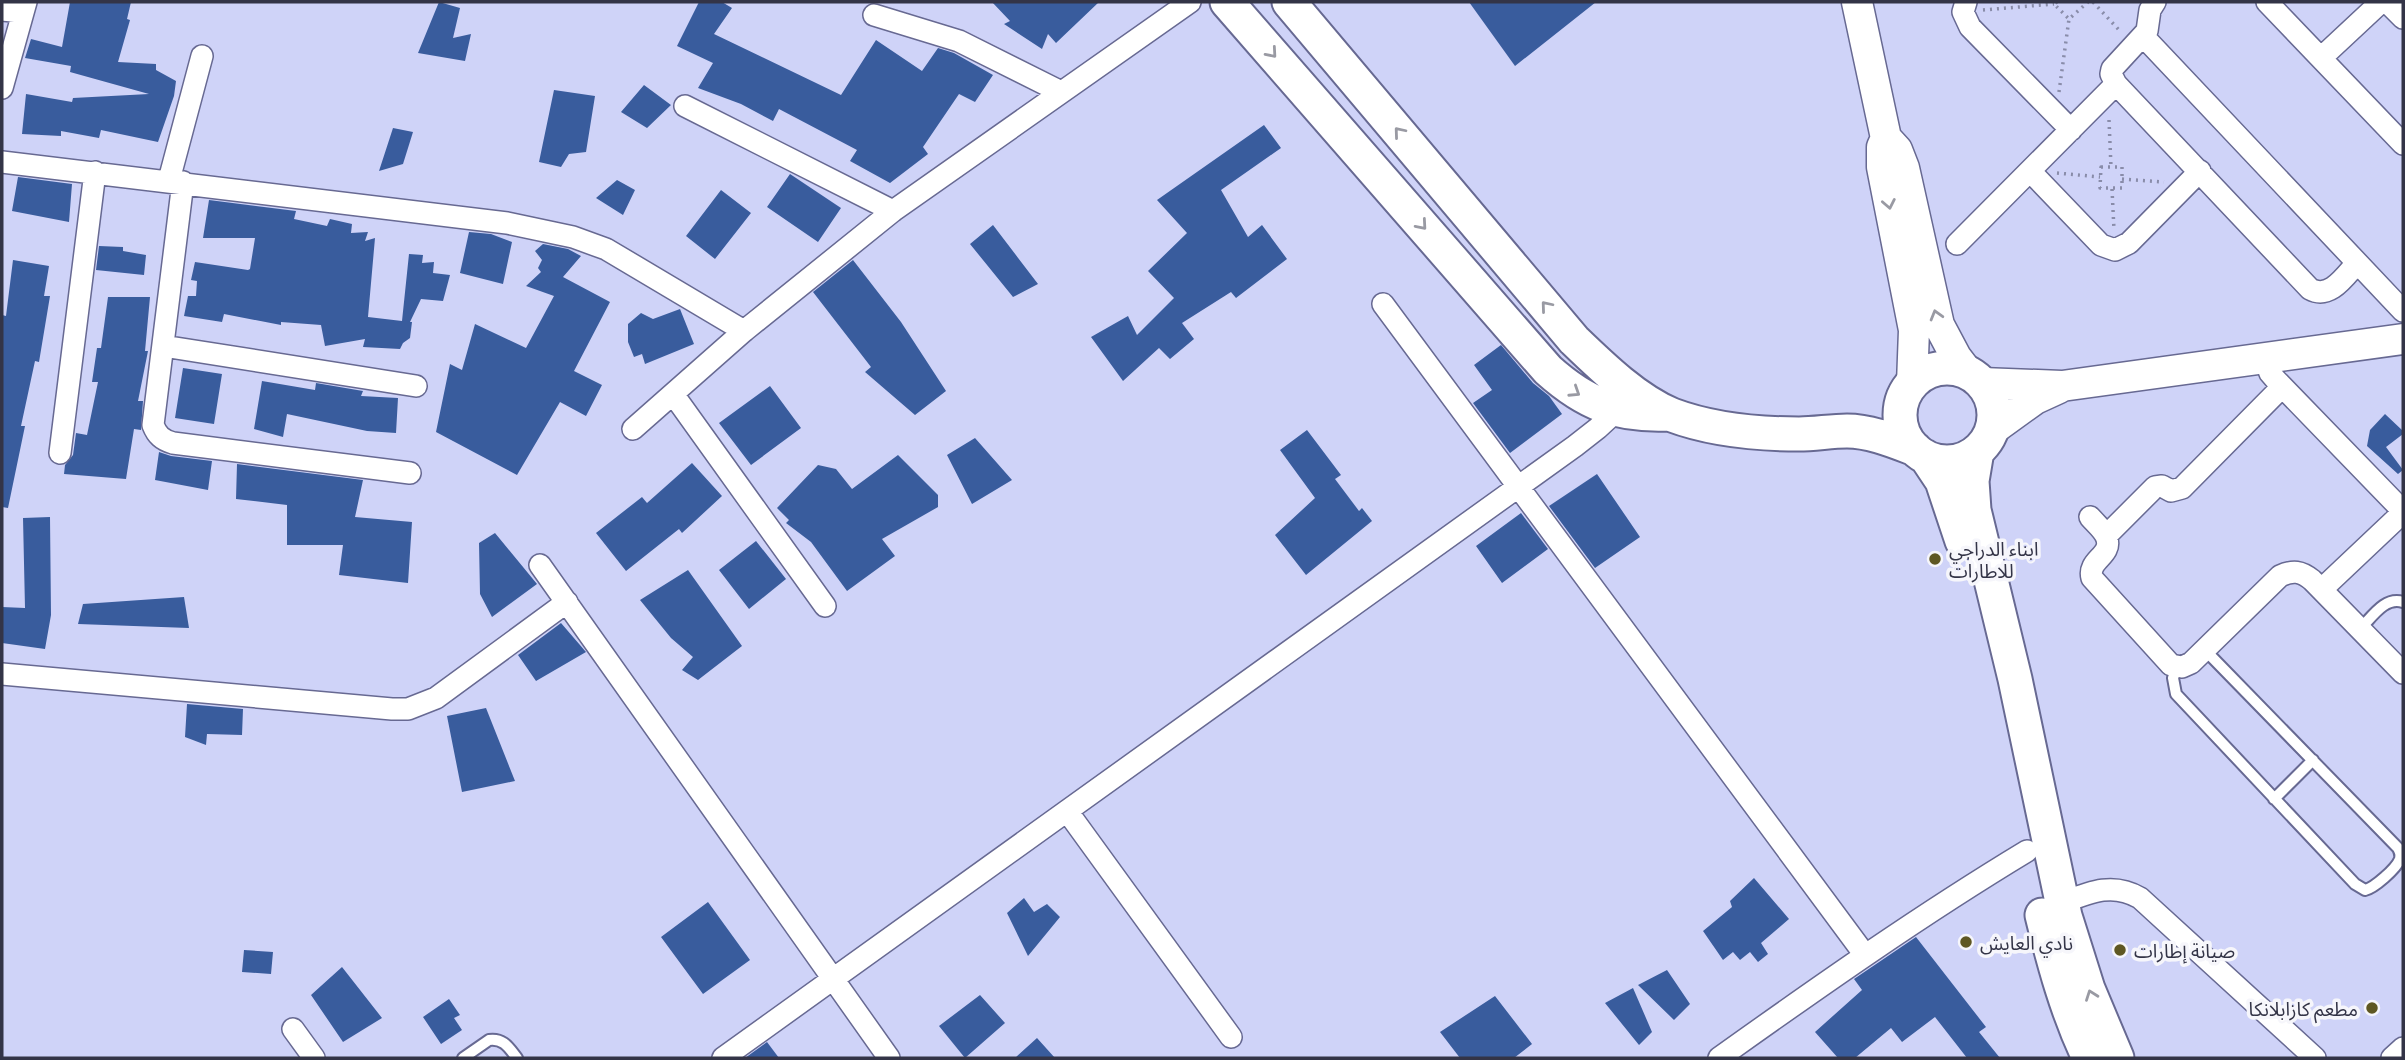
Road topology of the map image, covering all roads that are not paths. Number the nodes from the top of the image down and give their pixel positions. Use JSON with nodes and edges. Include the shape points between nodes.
{"nodes":[{"id":1,"x":1190,"y":2,"type":"edge"},
{"id":2,"x":1227,"y":2,"type":"edge"},
{"id":3,"x":1289,"y":2,"type":"edge"},
{"id":4,"x":1857,"y":2,"type":"edge"},
{"id":5,"x":2155,"y":2,"type":"edge"},
{"id":6,"x":2267,"y":2,"type":"edge"},
{"id":7,"x":2381,"y":2,"type":"edge"},
{"id":8,"x":2387,"y":2,"type":"edge"},
{"id":9,"x":1965,"y":7,"type":"edge"},
{"id":10,"x":17,"y":8,"type":"edge"},
{"id":11,"x":874,"y":15,"type":"dead end"},
{"id":12,"x":2403,"y":18,"type":"edge"},
{"id":13,"x":2138,"y":41,"type":"junction"},
{"id":14,"x":202,"y":56,"type":"dead end"},
{"id":15,"x":2321,"y":58,"type":"junction"},
{"id":16,"x":2,"y":88,"type":"edge"},
{"id":17,"x":2112,"y":89,"type":"junction"},
{"id":18,"x":1061,"y":92,"type":"junction"},
{"id":19,"x":685,"y":106,"type":"dead end"},
{"id":20,"x":2063,"y":122,"type":"junction"},
{"id":21,"x":1886,"y":138,"type":"junction"},
{"id":22,"x":2403,"y":144,"type":"edge"},
{"id":23,"x":2,"y":162,"type":"edge"},
{"id":24,"x":2030,"y":171,"type":"junction"},
{"id":25,"x":95,"y":172,"type":"junction"},
{"id":26,"x":2193,"y":178,"type":"junction"},
{"id":27,"x":176,"y":181,"type":"junction"},
{"id":28,"x":893,"y":211,"type":"junction"},
{"id":29,"x":1957,"y":244,"type":"dead end"},
{"id":30,"x":2357,"y":263,"type":"junction"},
{"id":31,"x":1383,"y":304,"type":"dead end"},
{"id":32,"x":2403,"y":311,"type":"edge"},
{"id":33,"x":744,"y":331,"type":"junction"},
{"id":34,"x":2403,"y":339,"type":"edge"},
{"id":35,"x":163,"y":346,"type":"junction"},
{"id":36,"x":2264,"y":357,"type":"junction"},
{"id":37,"x":1976,"y":378,"type":"junction"},
{"id":38,"x":416,"y":386,"type":"dead end"},
{"id":39,"x":2062,"y":386,"type":"junction"},
{"id":40,"x":2282,"y":387,"type":"junction"},
{"id":41,"x":1908,"y":392,"type":"junction"},
{"id":42,"x":673,"y":394,"type":"junction"},
{"id":43,"x":1625,"y":402,"type":"junction"},
{"id":44,"x":634,"y":429,"type":"dead end"},
{"id":45,"x":1850,"y":431,"type":"junction"},
{"id":46,"x":1984,"y":440,"type":"junction"},
{"id":47,"x":60,"y":453,"type":"dead end"},
{"id":48,"x":1921,"y":453,"type":"junction"},
{"id":49,"x":410,"y":473,"type":"dead end"},
{"id":50,"x":1518,"y":486,"type":"junction"},
{"id":51,"x":2090,"y":517,"type":"dead end"},
{"id":52,"x":2106,"y":536,"type":"junction"},
{"id":53,"x":540,"y":565,"type":"dead end"},
{"id":54,"x":2322,"y":589,"type":"junction"},
{"id":55,"x":567,"y":602,"type":"junction"},
{"id":56,"x":2403,"y":602,"type":"edge"},
{"id":57,"x":825,"y":606,"type":"dead end"},
{"id":58,"x":2360,"y":629,"type":"junction"},
{"id":59,"x":2204,"y":649,"type":"junction"},
{"id":60,"x":2177,"y":667,"type":"junction"},
{"id":61,"x":2403,"y":673,"type":"edge"},
{"id":62,"x":2,"y":674,"type":"edge"},
{"id":63,"x":2313,"y":760,"type":"junction"},
{"id":64,"x":2274,"y":799,"type":"junction"},
{"id":65,"x":1067,"y":811,"type":"junction"},
{"id":66,"x":2027,"y":851,"type":"junction"},
{"id":67,"x":2062,"y":903,"type":"junction"},
{"id":68,"x":1865,"y":955,"type":"junction"},
{"id":69,"x":833,"y":979,"type":"junction"},
{"id":70,"x":293,"y":1029,"type":"dead end"},
{"id":71,"x":1231,"y":1037,"type":"dead end"},
{"id":72,"x":2403,"y":1048,"type":"edge"},
{"id":73,"x":314,"y":1058,"type":"edge"},
{"id":74,"x":463,"y":1058,"type":"edge"},
{"id":75,"x":517,"y":1058,"type":"edge"},
{"id":76,"x":723,"y":1058,"type":"edge"},
{"id":77,"x":889,"y":1058,"type":"edge"},
{"id":78,"x":1719,"y":1058,"type":"edge"},
{"id":79,"x":2090,"y":1058,"type":"edge"},
{"id":80,"x":2117,"y":1058,"type":"edge"},
{"id":81,"x":2315,"y":1058,"type":"edge"},
{"id":82,"x":2392,"y":1058,"type":"edge"}],
"edges":[{"from":1,"to":18,"type":"street"},
{"from":2,"to":43,"type":"main road","one_way":true,"via":[[1548,370],[1577,394]]},
{"from":43,"to":3,"type":"main road","one_way":true,"via":[[1611,375],[1574,340]]},
{"from":4,"to":21,"type":"street"},
{"from":5,"to":13,"type":"street","via":[[2147,31]]},
{"from":6,"to":15,"type":"street"},
{"from":7,"to":15,"type":"street"},
{"from":8,"to":12,"type":"street"},
{"from":9,"to":20,"type":"street","via":[[1970,27]]},
{"from":10,"to":16,"type":"street"},
{"from":11,"to":18,"type":"street","via":[[959,41]]},
{"from":13,"to":17,"type":"street","via":[[2112,69]]},
{"from":13,"to":30,"type":"street"},
{"from":14,"to":27,"type":"street"},
{"from":15,"to":22,"type":"street"},
{"from":17,"to":20,"type":"street"},
{"from":17,"to":26,"type":"street"},
{"from":18,"to":28,"type":"street"},
{"from":19,"to":28,"type":"street"},
{"from":20,"to":24,"type":"street"},
{"from":37,"to":21,"type":"street","one_way":true,"via":[[1956,357],[1939,325],[1904,168]]},
{"from":21,"to":41,"type":"street","one_way":true,"via":[[1882,167],[1914,330]]},
{"from":23,"to":25,"type":"street"},
{"from":24,"to":26,"type":"street","via":[[2101,245],[2115,250],[2129,243]]},
{"from":24,"to":29,"type":"street"},
{"from":25,"to":27,"type":"street"},
{"from":25,"to":47,"type":"street"},
{"from":26,"to":30,"type":"street","via":[[2315,291],[2331,289]]},
{"from":27,"to":33,"type":"street","via":[[507,223],[573,237],[607,248]]},
{"from":27,"to":35,"type":"street"},
{"from":28,"to":33,"type":"street"},
{"from":30,"to":32,"type":"street"},
{"from":31,"to":50,"type":"street"},
{"from":33,"to":42,"type":"street"},
{"from":34,"to":36,"type":"street"},
{"from":35,"to":38,"type":"street"},
{"from":35,"to":49,"type":"street","via":[[153,425],[164,440]]},
{"from":36,"to":39,"type":"street"},
{"from":36,"to":40,"type":"street"},
{"from":37,"to":39,"type":"street"},
{"from":37,"to":41,"type":"main road","via":[[1945,368],[1933,370]]},
{"from":37,"to":46,"type":"main road","via":[[1993,405]]},
{"from":39,"to":46,"type":"street","via":[[2035,399]]},
{"from":40,"to":52,"type":"street","via":[[2182,488],[2155,487]]},
{"from":40,"to":54,"type":"street","via":[[2399,506],[2395,520]]},
{"from":41,"to":45,"type":"main road"},
{"from":41,"to":48,"type":"main road","via":[[1902,426]]},
{"from":42,"to":44,"type":"street"},
{"from":42,"to":57,"type":"street"},
{"from":43,"to":45,"type":"main road","via":[[1642,415],[1671,414],[1758,433]]},
{"from":43,"to":50,"type":"street","via":[[1583,440]]},
{"from":45,"to":48,"type":"main road"},
{"from":46,"to":48,"type":"main road","via":[[1966,458],[1953,461]]},
{"from":46,"to":67,"type":"main road","via":[[1972,481],[1974,510]]},
{"from":48,"to":66,"type":"main road","via":[[1949,496],[1998,681]]},
{"from":50,"to":65,"type":"street"},
{"from":50,"to":68,"type":"street"},
{"from":51,"to":52,"type":"street"},
{"from":52,"to":60,"type":"street","via":[[2107,549],[2093,564],[2092,578],[2167,662]]},
{"from":53,"to":55,"type":"street"},
{"from":54,"to":58,"type":"street"},
{"from":54,"to":59,"type":"street","via":[[2304,574],[2280,576]]},
{"from":55,"to":62,"type":"street","via":[[436,698],[408,709]]},
{"from":55,"to":69,"type":"street"},
{"from":56,"to":58,"type":"lane","via":[[2385,604]]},
{"from":58,"to":61,"type":"street"},
{"from":59,"to":60,"type":"street","via":[[2191,663]]},
{"from":59,"to":63,"type":"lane"},
{"from":60,"to":64,"type":"lane","via":[[2173,678],[2176,694]]},
{"from":63,"to":64,"type":"lane"},
{"from":63,"to":64,"type":"lane","via":[[2398,848],[2397,864],[2375,886],[2359,888]]},
{"from":65,"to":69,"type":"street"},
{"from":65,"to":71,"type":"street"},
{"from":66,"to":68,"type":"street"},
{"from":66,"to":79,"type":"main road","via":[[2064,998]]},
{"from":80,"to":67,"type":"main road","one_way":true,"via":[[2088,989]]},
{"from":67,"to":81,"type":"street","via":[[2110,888],[2140,898]]},
{"from":68,"to":78,"type":"street"},
{"from":69,"to":76,"type":"street"},
{"from":69,"to":77,"type":"street"},
{"from":70,"to":73,"type":"street"},
{"from":72,"to":82,"type":"street"},
{"from":74,"to":75,"type":"lane","via":[[494,1039],[507,1045]]}]}
